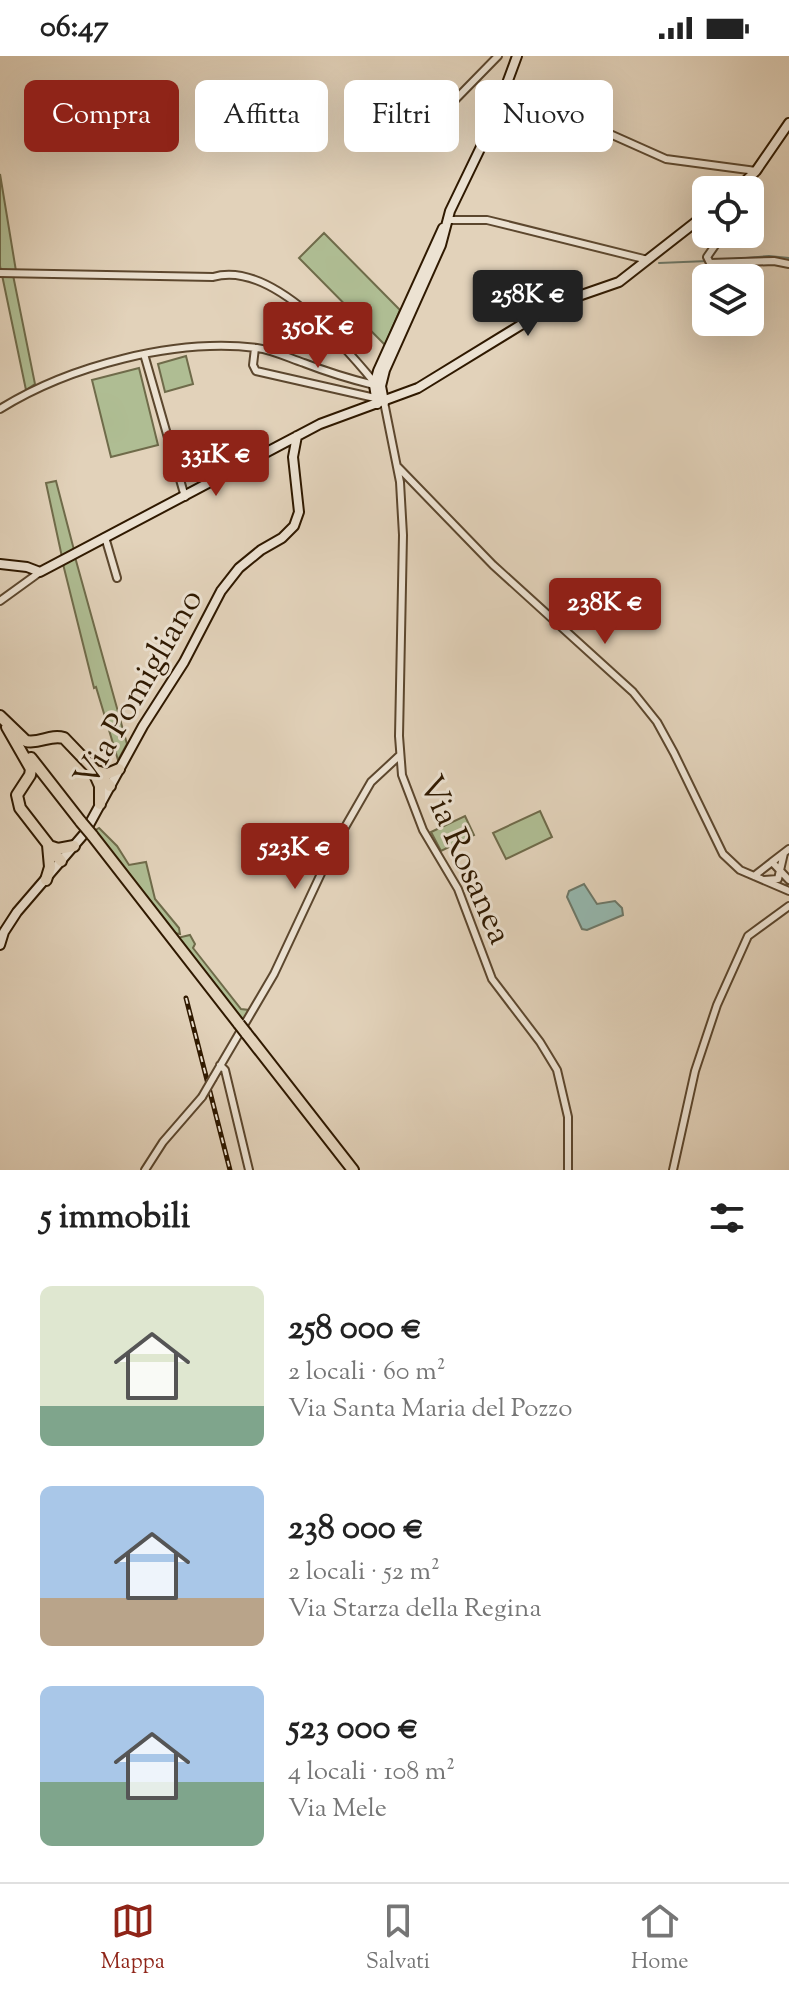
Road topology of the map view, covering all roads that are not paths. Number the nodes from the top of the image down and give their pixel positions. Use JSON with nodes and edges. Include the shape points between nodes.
{"nodes":[{"id":1,"x":498,"y":56,"type":"edge"},
{"id":2,"x":517,"y":56,"type":"edge"},
{"id":3,"x":508,"y":80,"type":"edge"},
{"id":4,"x":459,"y":96,"type":"edge"},
{"id":5,"x":789,"y":123,"type":"edge"},
{"id":6,"x":613,"y":136,"type":"edge"},
{"id":7,"x":478,"y":152,"type":"edge"},
{"id":8,"x":731,"y":168,"type":"junction"},
{"id":9,"x":756,"y":171,"type":"junction"},
{"id":10,"x":737,"y":176,"type":"edge"},
{"id":11,"x":752,"y":176,"type":"edge"},
{"id":12,"x":447,"y":220,"type":"junction"},
{"id":13,"x":692,"y":225,"type":"edge"},
{"id":14,"x":713,"y":248,"type":"edge"},
{"id":15,"x":648,"y":260,"type":"junction"},
{"id":16,"x":789,"y":264,"type":"edge"},
{"id":17,"x":0,"y":273,"type":"edge"},
{"id":18,"x":255,"y":348,"type":"junction"},
{"id":19,"x":144,"y":354,"type":"junction"},
{"id":20,"x":305,"y":364,"type":"junction"},
{"id":21,"x":299,"y":381,"type":"junction"},
{"id":22,"x":374,"y":384,"type":"junction"},
{"id":23,"x":382,"y":401,"type":"junction"},
{"id":24,"x":0,"y":409,"type":"edge"},
{"id":25,"x":297,"y":436,"type":"junction"},
{"id":26,"x":285,"y":442,"type":"junction"},
{"id":27,"x":293,"y":457,"type":"junction"},
{"id":28,"x":398,"y":467,"type":"junction"},
{"id":29,"x":185,"y":497,"type":"junction"},
{"id":30,"x":105,"y":537,"type":"junction"},
{"id":31,"x":0,"y":564,"type":"edge"},
{"id":32,"x":40,"y":572,"type":"junction"},
{"id":33,"x":117,"y":578,"type":"dead end"},
{"id":34,"x":0,"y":601,"type":"edge"},
{"id":35,"x":2,"y":720,"type":"edge"},
{"id":36,"x":43,"y":741,"type":"junction"},
{"id":37,"x":399,"y":756,"type":"junction"},
{"id":38,"x":91,"y":768,"type":"junction"},
{"id":39,"x":119,"y":769,"type":"junction"},
{"id":40,"x":25,"y":785,"type":"junction"},
{"id":41,"x":110,"y":786,"type":"junction"},
{"id":42,"x":60,"y":794,"type":"junction"},
{"id":43,"x":100,"y":804,"type":"junction"},
{"id":44,"x":74,"y":812,"type":"junction"},
{"id":45,"x":48,"y":845,"type":"junction"},
{"id":46,"x":74,"y":846,"type":"junction"},
{"id":47,"x":786,"y":851,"type":"edge"},
{"id":48,"x":61,"y":861,"type":"junction"},
{"id":49,"x":772,"y":862,"type":"junction"},
{"id":50,"x":780,"y":870,"type":"junction"},
{"id":51,"x":754,"y":876,"type":"junction"},
{"id":52,"x":46,"y":880,"type":"junction"},
{"id":53,"x":764,"y":880,"type":"junction"},
{"id":54,"x":789,"y":880,"type":"edge"},
{"id":55,"x":789,"y":891,"type":"edge"},
{"id":56,"x":789,"y":906,"type":"edge"},
{"id":57,"x":0,"y":945,"type":"edge"},
{"id":58,"x":220,"y":1065,"type":"junction"},
{"id":59,"x":145,"y":1170,"type":"edge"},
{"id":60,"x":249,"y":1170,"type":"edge"},
{"id":61,"x":353,"y":1170,"type":"edge"},
{"id":62,"x":568,"y":1170,"type":"edge"},
{"id":63,"x":673,"y":1170,"type":"edge"}],
"edges":[{"from":1,"to":4,"type":"street"},
{"from":2,"to":3,"type":"street"},
{"from":5,"to":9,"type":"street"},
{"from":6,"to":8,"type":"street","via":[[657,157]]},
{"from":7,"to":12,"type":"street"},
{"from":8,"to":9,"type":"street"},
{"from":8,"to":10,"type":"street"},
{"from":9,"to":11,"type":"street"},
{"from":12,"to":15,"type":"street","via":[[487,220]]},
{"from":12,"to":22,"type":"street"},
{"from":12,"to":23,"type":"street","via":[[441,245],[385,370]]},
{"from":13,"to":15,"type":"street"},
{"from":14,"to":16,"type":"street","via":[[707,257],[710,263]]},
{"from":15,"to":23,"type":"street","via":[[619,282],[542,312],[418,388]]},
{"from":17,"to":22,"type":"street","via":[[244,277],[302,308]]},
{"from":18,"to":19,"type":"street"},
{"from":18,"to":20,"type":"street"},
{"from":18,"to":21,"type":"street","via":[[256,371]]},
{"from":19,"to":24,"type":"street","via":[[38,386]]},
{"from":19,"to":29,"type":"street"},
{"from":20,"to":21,"type":"street"},
{"from":20,"to":22,"type":"street"},
{"from":21,"to":23,"type":"street"},
{"from":22,"to":23,"type":"street"},
{"from":23,"to":25,"type":"street"},
{"from":23,"to":28,"type":"street","name":"Via Rosanea"},
{"from":25,"to":26,"type":"street"},
{"from":25,"to":27,"type":"street","name":"Via Pomigliano"},
{"from":26,"to":27,"type":"street","name":"Via Pomigliano"},
{"from":26,"to":29,"type":"street"},
{"from":27,"to":39,"type":"street","name":"Via Pomigliano","via":[[299,512],[294,526],[245,563],[221,591]]},
{"from":28,"to":37,"type":"street","name":"Via Rosanea","via":[[403,535]]},
{"from":28,"to":51,"type":"street","via":[[493,565],[633,692],[657,722],[723,854]]},
{"from":29,"to":30,"type":"street"},
{"from":30,"to":32,"type":"street"},
{"from":30,"to":33,"type":"street"},
{"from":31,"to":32,"type":"street"},
{"from":32,"to":34,"type":"street"},
{"from":35,"to":36,"type":"highway","via":[[26,741]]},
{"from":35,"to":40,"type":"highway","via":[[30,764]]},
{"from":35,"to":42,"type":"highway"},
{"from":36,"to":38,"type":"highway","via":[[64,738]]},
{"from":36,"to":42,"type":"highway","via":[[40,759]]},
{"from":37,"to":58,"type":"street","via":[[371,782],[333,848],[274,974]]},
{"from":37,"to":62,"type":"street","name":"Via Rosanea","via":[[407,795],[458,889],[492,979],[557,1070],[568,1117]]},
{"from":38,"to":39,"type":"highway","via":[[107,774]]},
{"from":38,"to":41,"type":"highway"},
{"from":38,"to":43,"type":"highway","via":[[100,786]]},
{"from":39,"to":41,"type":"street","name":"Via Pomigliano"},
{"from":40,"to":44,"type":"highway","via":[[46,786]]},
{"from":40,"to":45,"type":"highway","via":[[17,802]]},
{"from":41,"to":43,"type":"street","name":"Via Pomigliano"},
{"from":42,"to":44,"type":"highway"},
{"from":43,"to":46,"type":"street","name":"Via Pomigliano"},
{"from":44,"to":61,"type":"highway","bridge":true},
{"from":45,"to":46,"type":"highway"},
{"from":45,"to":48,"type":"highway"},
{"from":45,"to":52,"type":"highway"},
{"from":46,"to":48,"type":"street","name":"Via Pomigliano"},
{"from":47,"to":49,"type":"street"},
{"from":47,"to":50,"type":"street"},
{"from":48,"to":52,"type":"street","name":"Via Pomigliano"},
{"from":49,"to":50,"type":"street"},
{"from":49,"to":51,"type":"street"},
{"from":50,"to":53,"type":"street","via":[[778,879]]},
{"from":50,"to":54,"type":"street"},
{"from":51,"to":53,"type":"street"},
{"from":52,"to":57,"type":"street","name":"Via Pomigliano","via":[[17,912]]},
{"from":53,"to":55,"type":"street"},
{"from":56,"to":63,"type":"street","via":[[748,936],[725,985],[698,1062]]},
{"from":58,"to":59,"type":"street","bridge":true},
{"from":58,"to":60,"type":"street"}]}
